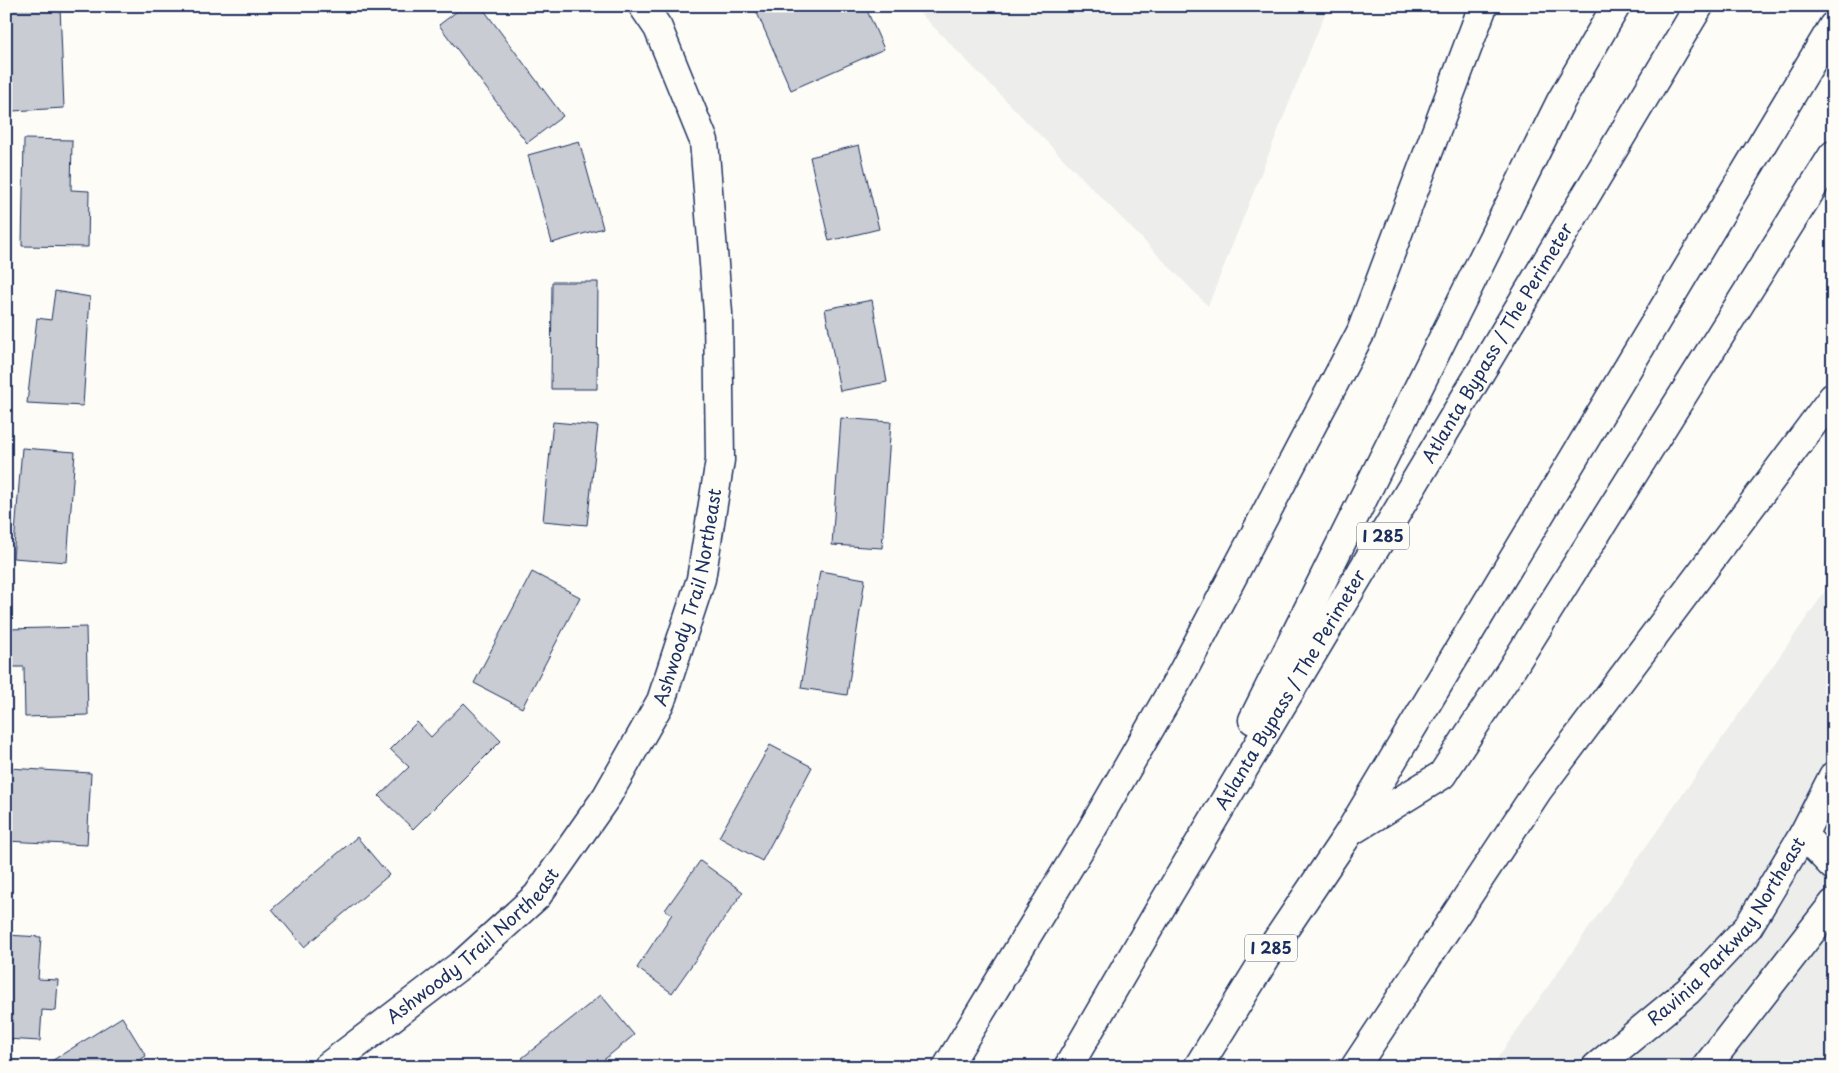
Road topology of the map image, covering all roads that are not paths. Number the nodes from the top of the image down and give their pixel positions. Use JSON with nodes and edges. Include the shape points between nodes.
{"nodes":[{"id":1,"x":643,"y":6,"type":"edge"},
{"id":2,"x":1483,"y":6,"type":"edge"},
{"id":3,"x":1616,"y":6,"type":"edge"},
{"id":4,"x":1699,"y":6,"type":"edge"},
{"id":5,"x":1833,"y":26,"type":"edge"},
{"id":6,"x":1833,"y":155,"type":"edge"},
{"id":7,"x":1833,"y":397,"type":"edge"},
{"id":8,"x":1833,"y":776,"type":"edge"},
{"id":9,"x":1349,"y":832,"type":"junction"},
{"id":10,"x":1803,"y":835,"type":"junction"},
{"id":11,"x":1833,"y":866,"type":"edge"},
{"id":12,"x":1833,"y":904,"type":"edge"},
{"id":13,"x":1160,"y":909,"type":"junction"},
{"id":14,"x":327,"y":1067,"type":"edge"},
{"id":15,"x":948,"y":1067,"type":"edge"},
{"id":16,"x":1068,"y":1067,"type":"edge"},
{"id":17,"x":1198,"y":1067,"type":"edge"},
{"id":18,"x":1355,"y":1067,"type":"edge"},
{"id":19,"x":1596,"y":1067,"type":"edge"},
{"id":20,"x":1706,"y":1067,"type":"edge"}],
"edges":[{"from":1,"to":14,"type":"main road","name":"Ashwoody Trail Northeast","via":[[658,28],[704,141],[718,313],[720,460],[701,579],[660,702],[607,796],[537,896],[462,964]]},
{"from":2,"to":15,"type":"main road","via":[[1361,332],[1182,673]]},
{"from":3,"to":13,"type":"main road","via":[[1561,102]]},
{"from":4,"to":13,"type":"main road","name":"Atlanta Bypass / The Perimeter","number":"I 285"},
{"from":5,"to":9,"type":"main road","number":"I 285"},
{"from":6,"to":9,"type":"main road","via":[[1442,775]]},
{"from":7,"to":18,"type":"main road","via":[[1538,790]]},
{"from":8,"to":10,"type":"main road","name":"Ravinia Parkway Northeast"},
{"from":9,"to":17,"type":"main road","number":"I 285"},
{"from":10,"to":11,"type":"main road"},
{"from":10,"to":19,"type":"main road","name":"Ravinia Parkway Northeast","via":[[1748,927],[1688,991]]},
{"from":12,"to":20,"type":"main road"},
{"from":13,"to":16,"type":"main road","name":"Atlanta Bypass / The Perimeter","number":"I 285"}]}
